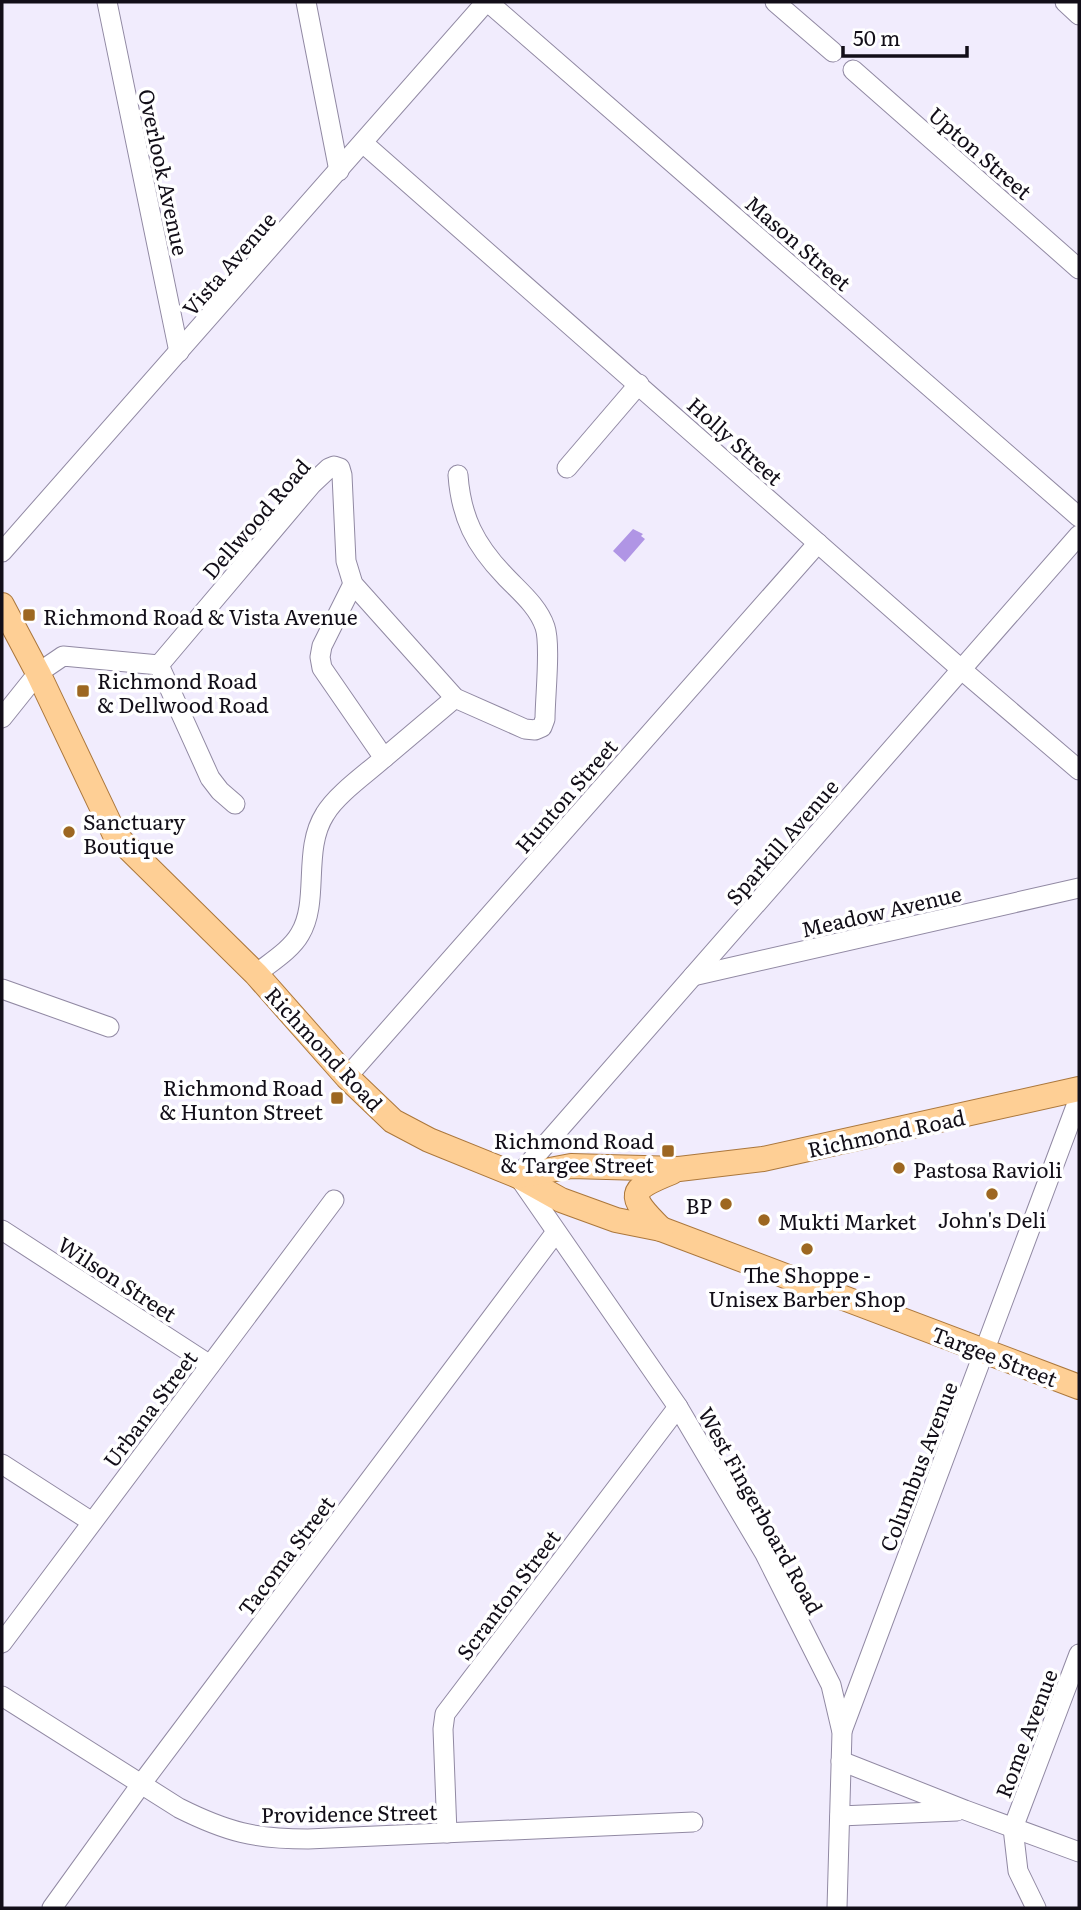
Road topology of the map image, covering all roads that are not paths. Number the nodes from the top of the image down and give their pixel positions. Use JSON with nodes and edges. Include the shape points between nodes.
{"nodes":[{"id":1,"x":107,"y":2,"type":"edge"},
{"id":2,"x":306,"y":2,"type":"edge"},
{"id":3,"x":487,"y":2,"type":"edge"},
{"id":4,"x":775,"y":2,"type":"edge"},
{"id":5,"x":1065,"y":2,"type":"edge"},
{"id":6,"x":1079,"y":15,"type":"edge"},
{"id":7,"x":833,"y":52,"type":"dead end"},
{"id":8,"x":853,"y":70,"type":"dead end"},
{"id":9,"x":363,"y":143,"type":"junction"},
{"id":10,"x":339,"y":171,"type":"junction"},
{"id":11,"x":1079,"y":269,"type":"edge"},
{"id":12,"x":179,"y":352,"type":"junction"},
{"id":13,"x":639,"y":384,"type":"junction"},
{"id":14,"x":566,"y":468,"type":"dead end"},
{"id":15,"x":458,"y":475,"type":"dead end"},
{"id":16,"x":1079,"y":517,"type":"edge"},
{"id":17,"x":1079,"y":535,"type":"edge"},
{"id":18,"x":818,"y":543,"type":"junction"},
{"id":19,"x":2,"y":552,"type":"edge"},
{"id":20,"x":353,"y":584,"type":"junction"},
{"id":21,"x":2,"y":605,"type":"edge"},
{"id":22,"x":159,"y":665,"type":"junction"},
{"id":23,"x":962,"y":670,"type":"junction"},
{"id":24,"x":38,"y":673,"type":"junction"},
{"id":25,"x":455,"y":698,"type":"junction"},
{"id":26,"x":2,"y":718,"type":"edge"},
{"id":27,"x":384,"y":758,"type":"junction"},
{"id":28,"x":1079,"y":769,"type":"edge"},
{"id":29,"x":235,"y":803,"type":"dead end"},
{"id":30,"x":1079,"y":888,"type":"edge"},
{"id":31,"x":256,"y":974,"type":"junction"},
{"id":32,"x":693,"y":976,"type":"junction"},
{"id":33,"x":2,"y":989,"type":"edge"},
{"id":34,"x":109,"y":1027,"type":"dead end"},
{"id":35,"x":346,"y":1077,"type":"junction"},
{"id":36,"x":1079,"y":1088,"type":"edge"},
{"id":37,"x":1079,"y":1098,"type":"edge"},
{"id":38,"x":679,"y":1169,"type":"junction"},
{"id":39,"x":518,"y":1176,"type":"junction"},
{"id":40,"x":334,"y":1200,"type":"dead end"},
{"id":41,"x":661,"y":1229,"type":"junction"},
{"id":42,"x":2,"y":1230,"type":"edge"},
{"id":43,"x":556,"y":1232,"type":"junction"},
{"id":44,"x":985,"y":1350,"type":"junction"},
{"id":45,"x":210,"y":1365,"type":"junction"},
{"id":46,"x":1079,"y":1387,"type":"edge"},
{"id":47,"x":678,"y":1407,"type":"junction"},
{"id":48,"x":2,"y":1464,"type":"edge"},
{"id":49,"x":92,"y":1522,"type":"junction"},
{"id":50,"x":2,"y":1643,"type":"edge"},
{"id":51,"x":1079,"y":1654,"type":"edge"},
{"id":52,"x":2,"y":1696,"type":"edge"},
{"id":53,"x":842,"y":1732,"type":"junction"},
{"id":54,"x":841,"y":1761,"type":"junction"},
{"id":55,"x":142,"y":1783,"type":"junction"},
{"id":56,"x":965,"y":1810,"type":"junction"},
{"id":57,"x":840,"y":1815,"type":"junction"},
{"id":58,"x":692,"y":1822,"type":"dead end"},
{"id":59,"x":1013,"y":1828,"type":"junction"},
{"id":60,"x":447,"y":1833,"type":"junction"},
{"id":61,"x":1079,"y":1852,"type":"edge"},
{"id":62,"x":52,"y":1908,"type":"edge"},
{"id":63,"x":837,"y":1908,"type":"edge"},
{"id":64,"x":1036,"y":1908,"type":"edge"}],
"edges":[{"from":1,"to":12,"type":"street","name":"Overlook Avenue"},
{"from":2,"to":10,"type":"street"},
{"from":3,"to":9,"type":"street","name":"Vista Avenue"},
{"from":3,"to":16,"type":"street","name":"Mason Street"},
{"from":4,"to":7,"type":"street"},
{"from":5,"to":6,"type":"street"},
{"from":8,"to":11,"type":"street","name":"Upton Street"},
{"from":9,"to":10,"type":"street","name":"Vista Avenue"},
{"from":9,"to":13,"type":"street","name":"Holly Street"},
{"from":10,"to":12,"type":"street","name":"Vista Avenue"},
{"from":12,"to":19,"type":"street","name":"Vista Avenue"},
{"from":13,"to":14,"type":"street"},
{"from":13,"to":18,"type":"street","name":"Holly Street"},
{"from":15,"to":25,"type":"street","via":[[466,520],[479,544],[528,598],[545,627],[545,719],[542,727],[525,729]]},
{"from":17,"to":23,"type":"street","name":"Sparkill Avenue"},
{"from":18,"to":23,"type":"street","name":"Holly Street"},
{"from":18,"to":35,"type":"street","name":"Hunton Street"},
{"from":20,"to":22,"type":"street","name":"Dellwood Road","via":[[346,561],[342,475],[334,466],[313,484]]},
{"from":20,"to":25,"type":"street"},
{"from":20,"to":27,"type":"street","via":[[322,646],[322,668]]},
{"from":21,"to":24,"type":"main road","name":"Richmond Road"},
{"from":22,"to":24,"type":"street","via":[[62,656]]},
{"from":22,"to":29,"type":"street","via":[[210,778]]},
{"from":23,"to":28,"type":"street","name":"Holly Street"},
{"from":23,"to":32,"type":"street","name":"Sparkill Avenue"},
{"from":24,"to":26,"type":"street"},
{"from":24,"to":31,"type":"main road","name":"Richmond Road","via":[[115,835]]},
{"from":25,"to":27,"type":"street"},
{"from":27,"to":31,"type":"street","via":[[325,813],[313,847],[302,932]]},
{"from":30,"to":32,"type":"street","name":"Meadow Avenue"},
{"from":31,"to":35,"type":"main road","name":"Richmond Road"},
{"from":32,"to":39,"type":"street","name":"Sparkill Avenue"},
{"from":33,"to":34,"type":"street"},
{"from":35,"to":39,"type":"main road","name":"Richmond Road","via":[[393,1121]]},
{"from":36,"to":38,"type":"main road","name":"Richmond Road","via":[[763,1159]]},
{"from":37,"to":44,"type":"street","name":"Columbus Avenue"},
{"from":38,"to":39,"type":"main road","name":"Richmond Road","via":[[571,1166]]},
{"from":38,"to":41,"type":"main road","via":[[640,1185],[637,1192],[642,1210]]},
{"from":39,"to":41,"type":"main road","name":"Targee Street","via":[[561,1200]]},
{"from":39,"to":43,"type":"street","name":"West Fingerboard Road"},
{"from":40,"to":45,"type":"street","name":"Urbana Street"},
{"from":41,"to":44,"type":"main road","name":"Targee Street"},
{"from":42,"to":45,"type":"street","name":"Wilson Street"},
{"from":43,"to":47,"type":"street","name":"West Fingerboard Road"},
{"from":43,"to":55,"type":"street","name":"Tacoma Street"},
{"from":44,"to":46,"type":"main road","name":"Targee Street"},
{"from":44,"to":53,"type":"street","name":"Columbus Avenue"},
{"from":45,"to":49,"type":"street","name":"Urbana Street"},
{"from":47,"to":53,"type":"street","name":"West Fingerboard Road","via":[[765,1554],[831,1685]]},
{"from":47,"to":60,"type":"street","name":"Scranton Street","via":[[445,1714]]},
{"from":48,"to":49,"type":"street"},
{"from":49,"to":50,"type":"street","name":"Urbana Street"},
{"from":51,"to":59,"type":"street","name":"Rome Avenue"},
{"from":52,"to":55,"type":"street","name":"Providence Street"},
{"from":53,"to":54,"type":"street","name":"West Fingerboard Road"},
{"from":54,"to":56,"type":"street"},
{"from":54,"to":57,"type":"street","name":"West Fingerboard Road"},
{"from":55,"to":60,"type":"street","name":"Providence Street","via":[[208,1822],[252,1836],[308,1839]]},
{"from":55,"to":62,"type":"street","name":"Tacoma Street"},
{"from":56,"to":57,"type":"street"},
{"from":56,"to":59,"type":"street"},
{"from":57,"to":63,"type":"street","name":"West Fingerboard Road"},
{"from":58,"to":60,"type":"street","name":"Providence Street"},
{"from":59,"to":61,"type":"street"},
{"from":59,"to":64,"type":"street","via":[[1018,1871]]}]}
